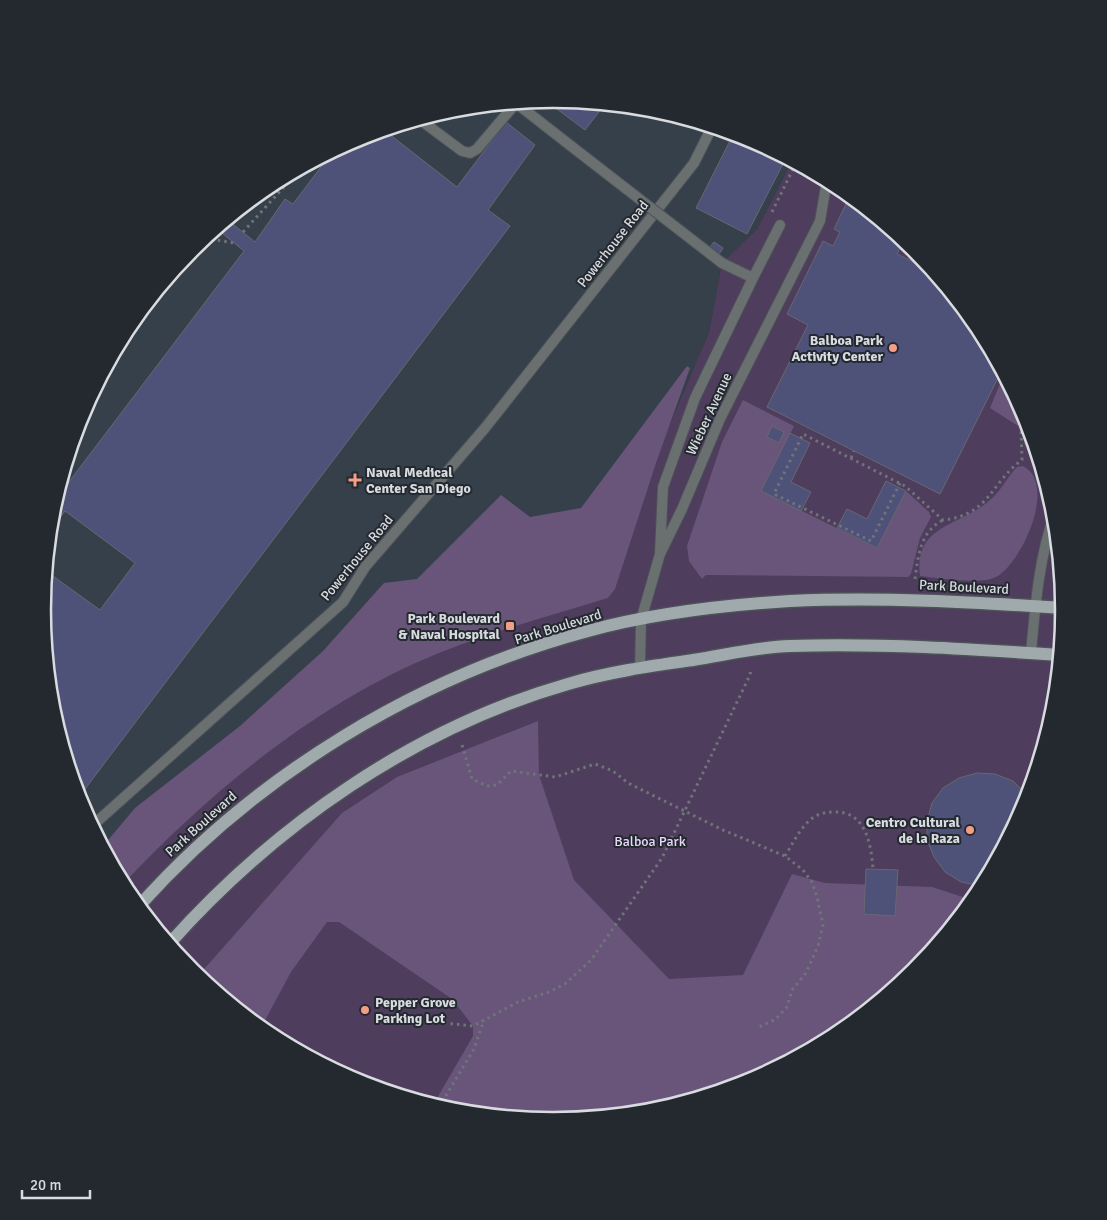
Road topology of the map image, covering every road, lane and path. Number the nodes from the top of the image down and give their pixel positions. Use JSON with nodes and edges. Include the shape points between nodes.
{"nodes":[{"id":1,"x":524,"y":109,"type":"edge"},
{"id":2,"x":510,"y":110,"type":"edge"},
{"id":3,"x":426,"y":124,"type":"edge"},
{"id":4,"x":709,"y":132,"type":"edge"},
{"id":5,"x":793,"y":169,"type":"edge"},
{"id":6,"x":286,"y":185,"type":"edge"},
{"id":7,"x":826,"y":188,"type":"edge"},
{"id":8,"x":768,"y":220,"type":"dead end"},
{"id":9,"x":780,"y":226,"type":"dead end"},
{"id":10,"x":243,"y":232,"type":"dead end"},
{"id":11,"x":214,"y":240,"type":"edge"},
{"id":12,"x":234,"y":243,"type":"dead end"},
{"id":13,"x":753,"y":278,"type":"junction"},
{"id":14,"x":1021,"y":427,"type":"edge"},
{"id":15,"x":854,"y":451,"type":"dead end"},
{"id":16,"x":851,"y":458,"type":"junction"},
{"id":17,"x":900,"y":484,"type":"junction"},
{"id":18,"x":943,"y":520,"type":"junction"},
{"id":19,"x":1049,"y":529,"type":"edge"},
{"id":20,"x":660,"y":554,"type":"junction"},
{"id":21,"x":915,"y":579,"type":"dead end"},
{"id":22,"x":1035,"y":606,"type":"junction"},
{"id":23,"x":1056,"y":607,"type":"edge"},
{"id":24,"x":641,"y":620,"type":"junction"},
{"id":25,"x":1031,"y":653,"type":"junction"},
{"id":26,"x":1054,"y":655,"type":"edge"},
{"id":27,"x":640,"y":668,"type":"junction"},
{"id":28,"x":751,"y":669,"type":"dead end"},
{"id":29,"x":462,"y":745,"type":"dead end"},
{"id":30,"x":684,"y":809,"type":"junction"},
{"id":31,"x":98,"y":821,"type":"edge"},
{"id":32,"x":785,"y":856,"type":"junction"},
{"id":33,"x":873,"y":869,"type":"dead end"},
{"id":34,"x":144,"y":900,"type":"edge"},
{"id":35,"x":174,"y":938,"type":"edge"},
{"id":36,"x":484,"y":1020,"type":"junction"},
{"id":37,"x":444,"y":1023,"type":"dead end"},
{"id":38,"x":759,"y":1027,"type":"dead end"},
{"id":39,"x":444,"y":1100,"type":"edge"}],
"edges":[{"from":1,"to":13,"type":"street","bridge":true,"via":[[722,262]]},
{"from":2,"to":3,"type":"street","via":[[478,149],[470,153],[462,151]]},
{"from":4,"to":31,"type":"street","name":"Powerhouse Road","via":[[694,163],[485,428],[365,567],[343,602]]},
{"from":5,"to":8,"type":"path"},
{"from":6,"to":10,"type":"path"},
{"from":7,"to":20,"type":"street","name":"Wieber Avenue","via":[[820,221],[720,419]]},
{"from":9,"to":13,"type":"street"},
{"from":11,"to":12,"type":"path"},
{"from":13,"to":20,"type":"street","via":[[695,398],[663,487]]},
{"from":14,"to":18,"type":"path","via":[[1022,460],[1014,465],[990,497],[961,518]]},
{"from":15,"to":16,"type":"path"},
{"from":16,"to":17,"type":"path"},
{"from":16,"to":17,"type":"path","via":[[803,434],[774,494],[871,541]]},
{"from":17,"to":18,"type":"path"},
{"from":18,"to":21,"type":"path","via":[[933,526],[919,548]]},
{"from":19,"to":22,"type":"street"},
{"from":20,"to":24,"type":"street","name":"Wieber Avenue"},
{"from":22,"to":23,"type":"main road","name":"Park Boulevard"},
{"from":22,"to":24,"type":"main road","name":"Park Boulevard","via":[[896,598],[798,601],[708,609]]},
{"from":22,"to":25,"type":"street"},
{"from":24,"to":27,"type":"street","name":"Wieber Avenue"},
{"from":24,"to":34,"type":"main road","name":"Park Boulevard","via":[[589,631],[542,646],[417,694],[334,742],[244,805],[171,871]]},
{"from":25,"to":26,"type":"main road"},
{"from":25,"to":27,"type":"main road","via":[[876,645],[787,646]]},
{"from":27,"to":35,"type":"main road","via":[[568,684],[506,706],[453,727],[405,753],[271,844],[206,902]]},
{"from":28,"to":30,"type":"path"},
{"from":29,"to":30,"type":"path","via":[[472,779],[487,786],[498,785],[511,771],[555,777],[595,764],[613,770],[628,783]]},
{"from":30,"to":32,"type":"path","via":[[723,830]]},
{"from":30,"to":36,"type":"path","via":[[662,858],[591,960],[566,984],[518,1002]]},
{"from":32,"to":33,"type":"path","via":[[810,820],[823,812],[837,811],[860,821],[872,850]]},
{"from":32,"to":38,"type":"path","via":[[812,882],[823,925],[818,946],[806,973],[792,990],[788,1007],[776,1019]]},
{"from":36,"to":37,"type":"path","via":[[473,1026]]},
{"from":36,"to":39,"type":"path","via":[[474,1049]]}]}
